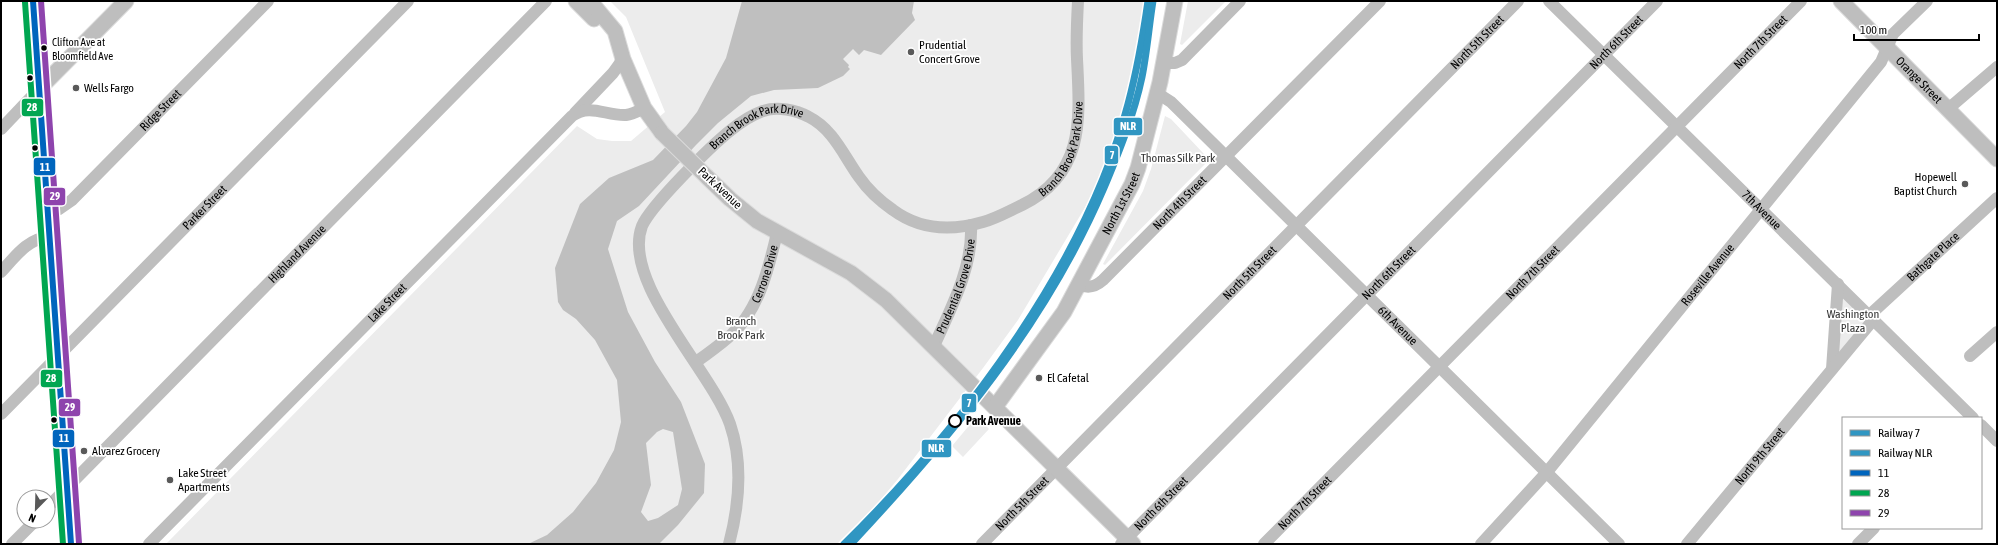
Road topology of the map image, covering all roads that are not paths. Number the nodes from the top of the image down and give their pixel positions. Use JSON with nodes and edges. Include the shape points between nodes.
{"nodes":[{"id":1,"x":33,"y":1,"type":"edge"},
{"id":2,"x":126,"y":1,"type":"edge"},
{"id":3,"x":268,"y":1,"type":"edge"},
{"id":4,"x":408,"y":1,"type":"edge"},
{"id":5,"x":546,"y":1,"type":"edge"},
{"id":6,"x":576,"y":1,"type":"edge"},
{"id":7,"x":590,"y":1,"type":"edge"},
{"id":8,"x":1078,"y":1,"type":"edge"},
{"id":9,"x":1175,"y":1,"type":"edge"},
{"id":10,"x":1240,"y":1,"type":"edge"},
{"id":11,"x":1380,"y":1,"type":"edge"},
{"id":12,"x":1518,"y":1,"type":"edge"},
{"id":13,"x":1549,"y":1,"type":"edge"},
{"id":14,"x":1657,"y":1,"type":"edge"},
{"id":15,"x":1801,"y":1,"type":"edge"},
{"id":16,"x":1842,"y":1,"type":"edge"},
{"id":17,"x":1927,"y":1,"type":"edge"},
{"id":18,"x":1887,"y":47,"type":"junction"},
{"id":19,"x":1604,"y":55,"type":"junction"},
{"id":20,"x":623,"y":59,"type":"junction"},
{"id":21,"x":1164,"y":62,"type":"junction"},
{"id":22,"x":1997,"y":67,"type":"edge"},
{"id":23,"x":39,"y":89,"type":"junction"},
{"id":24,"x":1157,"y":93,"type":"junction"},
{"id":25,"x":644,"y":108,"type":"junction"},
{"id":26,"x":1948,"y":109,"type":"junction"},
{"id":27,"x":572,"y":116,"type":"junction"},
{"id":28,"x":1676,"y":126,"type":"junction"},
{"id":29,"x":1,"y":129,"type":"edge"},
{"id":30,"x":1226,"y":156,"type":"junction"},
{"id":31,"x":1997,"y":159,"type":"edge"},
{"id":32,"x":1997,"y":198,"type":"edge"},
{"id":33,"x":1761,"y":209,"type":"junction"},
{"id":34,"x":47,"y":211,"type":"junction"},
{"id":35,"x":971,"y":225,"type":"junction"},
{"id":36,"x":1296,"y":226,"type":"junction"},
{"id":37,"x":776,"y":233,"type":"junction"},
{"id":38,"x":49,"y":237,"type":"junction"},
{"id":39,"x":1,"y":272,"type":"edge"},
{"id":40,"x":1079,"y":284,"type":"junction"},
{"id":41,"x":1838,"y":284,"type":"junction"},
{"id":42,"x":1367,"y":295,"type":"junction"},
{"id":43,"x":1872,"y":318,"type":"junction"},
{"id":44,"x":1997,"y":332,"type":"edge"},
{"id":45,"x":934,"y":346,"type":"junction"},
{"id":46,"x":57,"y":356,"type":"junction"},
{"id":47,"x":1970,"y":356,"type":"dead end"},
{"id":48,"x":696,"y":362,"type":"junction"},
{"id":49,"x":1439,"y":366,"type":"junction"},
{"id":50,"x":1832,"y":369,"type":"junction"},
{"id":51,"x":992,"y":405,"type":"junction"},
{"id":52,"x":1,"y":414,"type":"edge"},
{"id":53,"x":1973,"y":417,"type":"edge"},
{"id":54,"x":1982,"y":426,"type":"edge"},
{"id":55,"x":1997,"y":441,"type":"edge"},
{"id":56,"x":1056,"y":468,"type":"junction"},
{"id":57,"x":1546,"y":472,"type":"junction"},
{"id":58,"x":67,"y":489,"type":"junction"},
{"id":59,"x":56,"y":500,"type":"edge"},
{"id":60,"x":27,"y":529,"type":"edge"},
{"id":61,"x":1873,"y":529,"type":"edge"},
{"id":62,"x":1127,"y":542,"type":"edge"},
{"id":63,"x":12,"y":544,"type":"edge"},
{"id":64,"x":71,"y":544,"type":"edge"},
{"id":65,"x":149,"y":544,"type":"edge"},
{"id":66,"x":729,"y":544,"type":"edge"},
{"id":67,"x":982,"y":544,"type":"edge"},
{"id":68,"x":1264,"y":544,"type":"edge"},
{"id":69,"x":1481,"y":544,"type":"edge"},
{"id":70,"x":1620,"y":544,"type":"edge"},
{"id":71,"x":1687,"y":544,"type":"edge"},
{"id":72,"x":1858,"y":544,"type":"edge"}],
"edges":[{"from":1,"to":23,"type":"main road"},
{"from":2,"to":23,"type":"main road"},
{"from":3,"to":34,"type":"street","name":"Ridge Street","via":[[72,200],[58,209]]},
{"from":4,"to":46,"type":"street","name":"Parker Street"},
{"from":5,"to":58,"type":"street","name":"Highland Avenue"},
{"from":6,"to":20,"type":"main road","name":"Park Avenue","via":[[599,26]]},
{"from":7,"to":20,"type":"main road","name":"Park Avenue","via":[[615,31]]},
{"from":8,"to":35,"type":"street","name":"Branch Brook Park Drive","via":[[1079,110],[1077,136],[1070,159],[1052,184],[1034,198],[999,216]]},
{"from":9,"to":21,"type":"main road","name":"North 1st Street"},
{"from":10,"to":21,"type":"street","via":[[1182,60],[1175,63]]},
{"from":11,"to":30,"type":"street","name":"North 4th Street"},
{"from":12,"to":36,"type":"street","name":"North 5th Street"},
{"from":13,"to":19,"type":"street","name":"7th Avenue"},
{"from":14,"to":19,"type":"street","name":"North 6th Street"},
{"from":15,"to":28,"type":"street","name":"North 7th Street"},
{"from":16,"to":18,"type":"main road","name":"Orange Street"},
{"from":17,"to":18,"type":"street","name":"Roseville Avenue","via":[[1893,34]]},
{"from":18,"to":26,"type":"main road","name":"Orange Street"},
{"from":18,"to":33,"type":"street","name":"Roseville Avenue","via":[[1881,62]]},
{"from":19,"to":28,"type":"street","name":"7th Avenue"},
{"from":19,"to":42,"type":"street","name":"North 6th Street"},
{"from":20,"to":25,"type":"main road","name":"Park Avenue"},
{"from":20,"to":27,"type":"street"},
{"from":21,"to":24,"type":"main road","name":"North 1st Street"},
{"from":22,"to":26,"type":"street"},
{"from":23,"to":29,"type":"street"},
{"from":23,"to":34,"type":"main road"},
{"from":24,"to":30,"type":"street","name":"6th Avenue","via":[[1171,102]]},
{"from":24,"to":40,"type":"main road","name":"North 1st Street","via":[[1134,178]]},
{"from":25,"to":27,"type":"street","name":"Lake Street","via":[[633,114],[624,115],[587,109]]},
{"from":25,"to":37,"type":"main road","name":"Park Avenue","bridge":true,"via":[[662,133],[707,177],[744,211]]},
{"from":26,"to":31,"type":"main road","name":"Orange Street"},
{"from":27,"to":65,"type":"street","name":"Lake Street"},
{"from":28,"to":33,"type":"street","name":"7th Avenue"},
{"from":28,"to":49,"type":"street","name":"North 7th Street"},
{"from":30,"to":36,"type":"street","name":"6th Avenue"},
{"from":30,"to":40,"type":"street","name":"North 4th Street","via":[[1099,283],[1088,287]]},
{"from":32,"to":43,"type":"street","name":"Bathgate Place","via":[[1879,306]]},
{"from":33,"to":41,"type":"street","name":"7th Avenue"},
{"from":33,"to":57,"type":"street","name":"Roseville Avenue"},
{"from":34,"to":38,"type":"main road"},
{"from":35,"to":45,"type":"street","name":"Prudential Grove Drive","via":[[967,263]]},
{"from":35,"to":48,"type":"street","name":"Branch Brook Park Drive","via":[[931,227],[914,223],[899,214],[868,188],[833,137],[809,117],[776,109],[751,117],[726,133],[706,153],[660,201],[642,228],[641,254],[648,284]]},
{"from":36,"to":42,"type":"street","name":"6th Avenue"},
{"from":36,"to":56,"type":"street","name":"North 5th Street"},
{"from":37,"to":45,"type":"main road","name":"Park Avenue","via":[[860,279],[891,304]]},
{"from":37,"to":48,"type":"street","name":"Cerrone Drive","via":[[761,289],[745,318],[733,333]]},
{"from":38,"to":39,"type":"street","via":[[38,238]]},
{"from":38,"to":46,"type":"main road"},
{"from":40,"to":51,"type":"main road","via":[[1061,316]]},
{"from":41,"to":43,"type":"street","name":"7th Avenue"},
{"from":41,"to":50,"type":"street"},
{"from":42,"to":49,"type":"street","name":"6th Avenue"},
{"from":42,"to":62,"type":"street","name":"North 6th Street"},
{"from":43,"to":50,"type":"street","name":"North 9th Street"},
{"from":43,"to":53,"type":"street","name":"7th Avenue"},
{"from":44,"to":47,"type":"street"},
{"from":45,"to":51,"type":"main road","name":"Park Avenue"},
{"from":46,"to":52,"type":"street","name":"Parker Street"},
{"from":46,"to":58,"type":"main road"},
{"from":48,"to":66,"type":"street","name":"Branch Brook Park Drive","via":[[721,403],[734,440],[738,496]]},
{"from":49,"to":57,"type":"street","name":"6th Avenue"},
{"from":49,"to":68,"type":"street","name":"North 7th Street"},
{"from":50,"to":71,"type":"street","name":"North 9th Street"},
{"from":51,"to":56,"type":"main road","name":"Park Avenue"},
{"from":54,"to":55,"type":"street"},
{"from":56,"to":62,"type":"main road","name":"Park Avenue"},
{"from":56,"to":67,"type":"street","name":"North 5th Street"},
{"from":57,"to":69,"type":"street","name":"Roseville Avenue"},
{"from":57,"to":70,"type":"street","name":"6th Avenue"},
{"from":58,"to":59,"type":"street","name":"Highland Avenue"},
{"from":58,"to":64,"type":"main road"},
{"from":60,"to":63,"type":"street"},
{"from":61,"to":72,"type":"street"}]}
